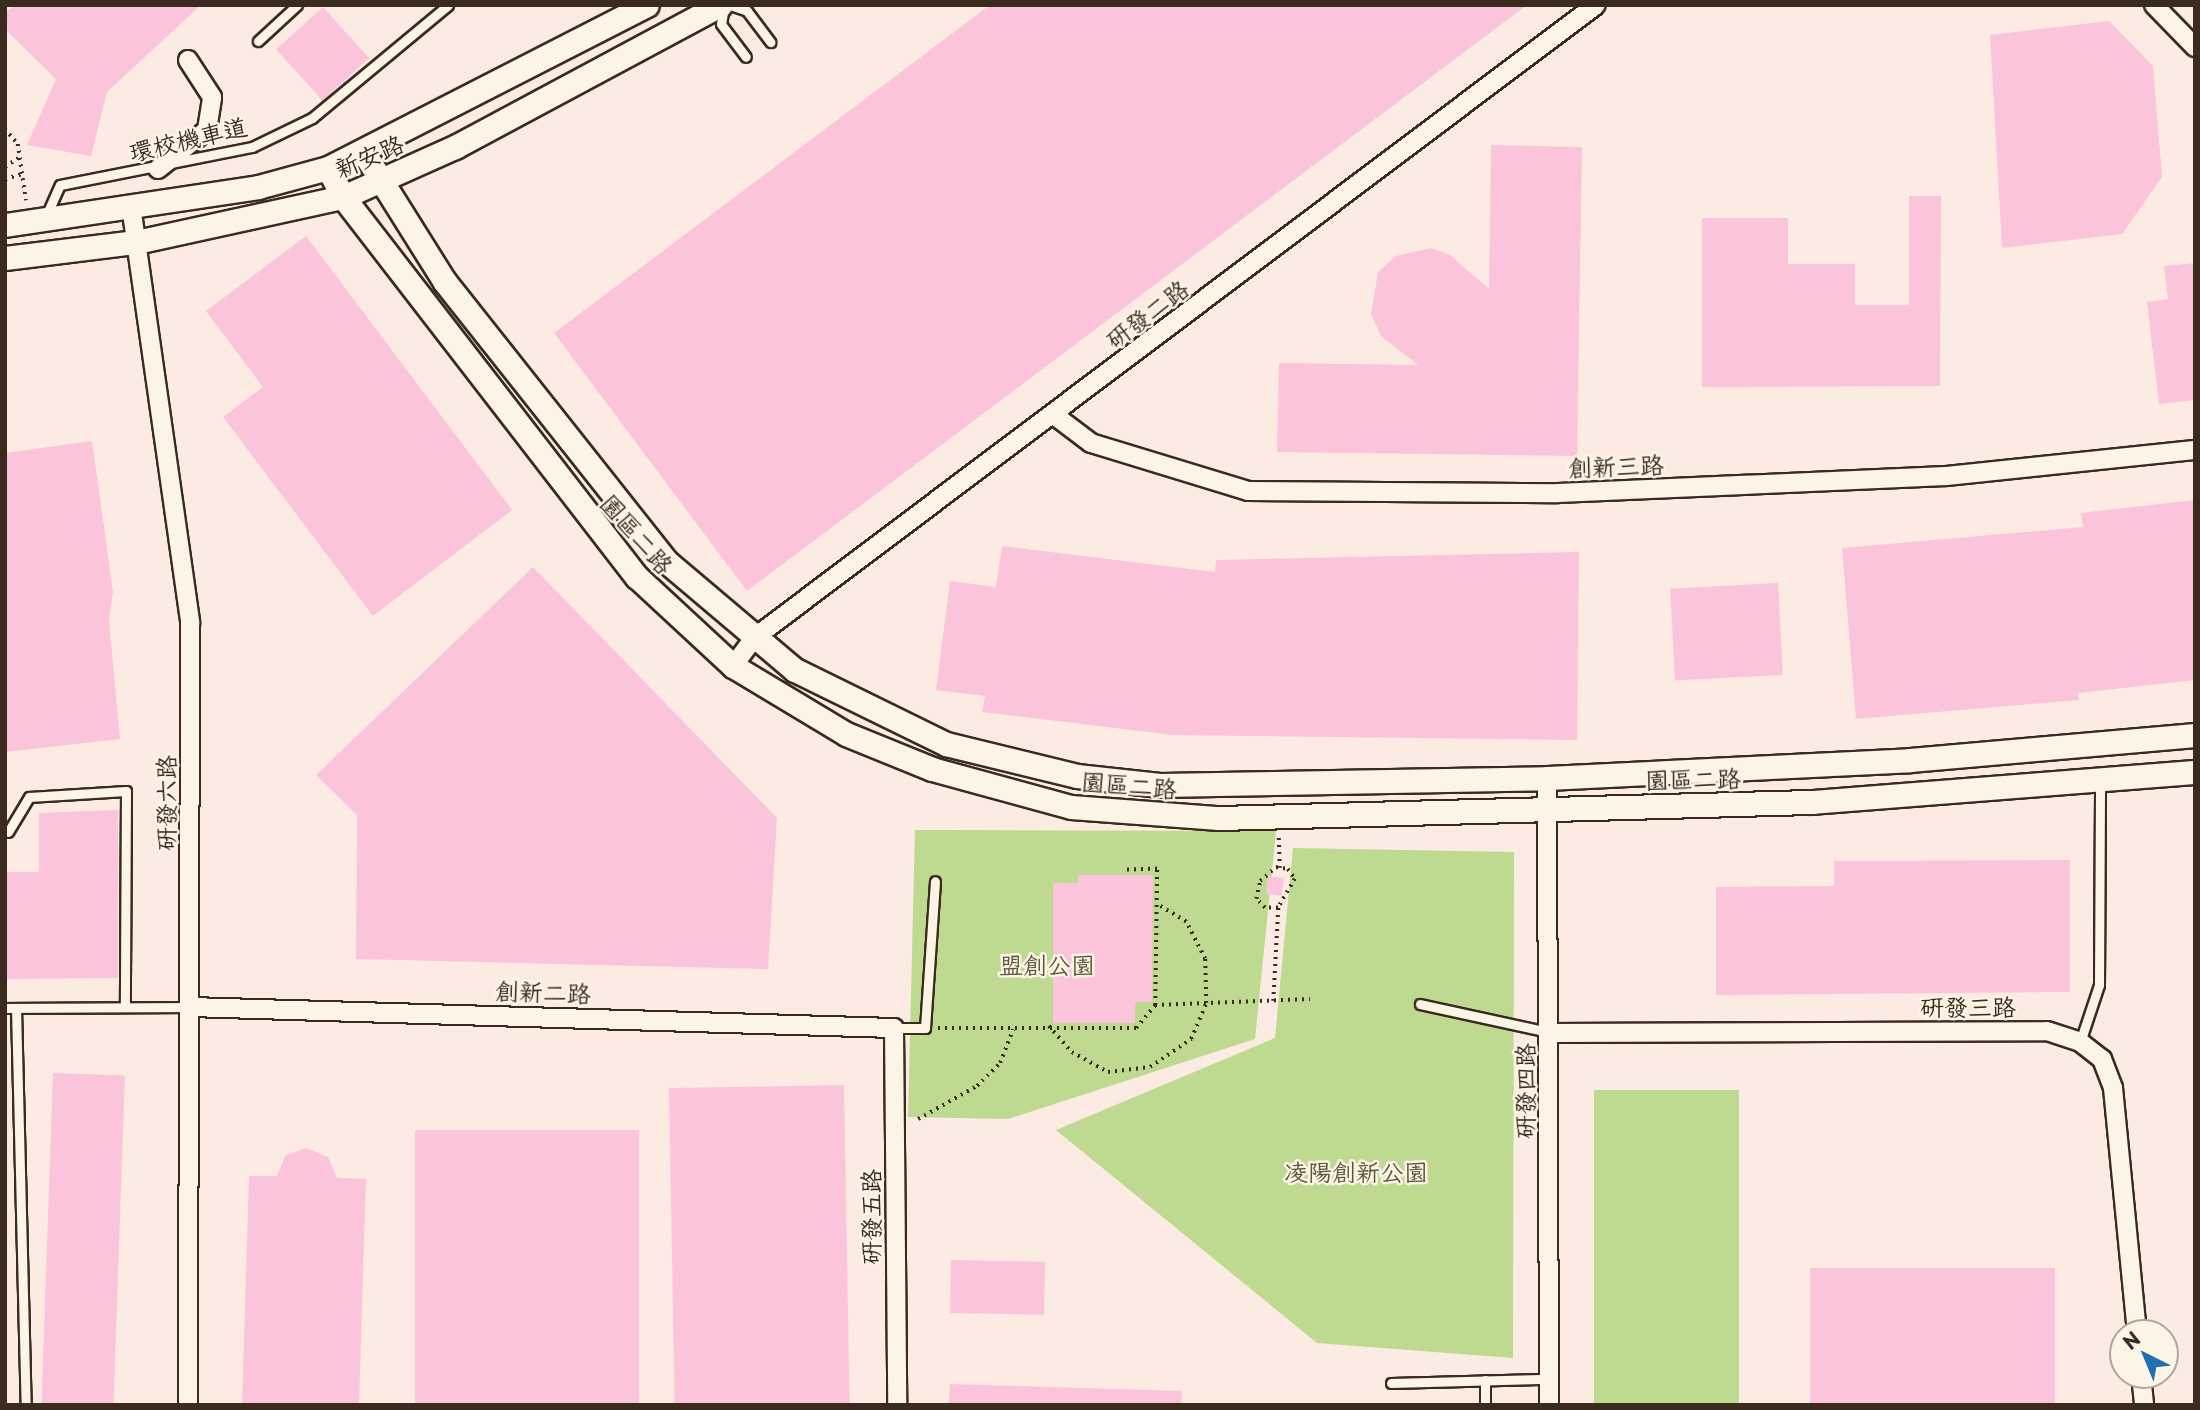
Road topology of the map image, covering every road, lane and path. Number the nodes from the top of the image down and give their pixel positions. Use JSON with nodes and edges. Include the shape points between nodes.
{"nodes":[{"id":1,"x":297,"y":5,"type":"edge"},
{"id":2,"x":448,"y":5,"type":"edge"},
{"id":3,"x":648,"y":5,"type":"edge"},
{"id":4,"x":722,"y":5,"type":"edge"},
{"id":5,"x":730,"y":5,"type":"edge"},
{"id":6,"x":1596,"y":5,"type":"edge"},
{"id":7,"x":2154,"y":5,"type":"edge"},
{"id":8,"x":258,"y":41,"type":"dead end"},
{"id":9,"x":771,"y":42,"type":"dead end"},
{"id":10,"x":2195,"y":47,"type":"edge"},
{"id":11,"x":746,"y":57,"type":"dead end"},
{"id":12,"x":188,"y":60,"type":"dead end"},
{"id":13,"x":5,"y":129,"type":"edge"},
{"id":14,"x":364,"y":153,"type":"junction"},
{"id":15,"x":20,"y":157,"type":"junction"},
{"id":16,"x":5,"y":167,"type":"edge"},
{"id":17,"x":328,"y":168,"type":"junction"},
{"id":18,"x":158,"y":169,"type":"junction"},
{"id":19,"x":22,"y":174,"type":"junction"},
{"id":20,"x":5,"y":179,"type":"edge"},
{"id":21,"x":377,"y":184,"type":"junction"},
{"id":22,"x":343,"y":197,"type":"junction"},
{"id":23,"x":26,"y":202,"type":"dead end"},
{"id":24,"x":131,"y":205,"type":"junction"},
{"id":25,"x":45,"y":218,"type":"junction"},
{"id":26,"x":5,"y":225,"type":"edge"},
{"id":27,"x":136,"y":242,"type":"junction"},
{"id":28,"x":5,"y":258,"type":"edge"},
{"id":29,"x":1054,"y":415,"type":"junction"},
{"id":30,"x":2195,"y":450,"type":"edge"},
{"id":31,"x":754,"y":638,"type":"junction"},
{"id":32,"x":733,"y":666,"type":"junction"},
{"id":33,"x":2195,"y":735,"type":"edge"},
{"id":34,"x":2195,"y":772,"type":"edge"},
{"id":35,"x":1547,"y":778,"type":"junction"},
{"id":36,"x":2100,"y":783,"type":"junction"},
{"id":37,"x":1547,"y":808,"type":"junction"},
{"id":38,"x":8,"y":832,"type":"dead end"},
{"id":39,"x":1279,"y":838,"type":"dead end"},
{"id":40,"x":1280,"y":868,"type":"junction"},
{"id":41,"x":1123,"y":870,"type":"dead end"},
{"id":42,"x":935,"y":881,"type":"dead end"},
{"id":43,"x":1158,"y":905,"type":"junction"},
{"id":44,"x":1278,"y":908,"type":"junction"},
{"id":45,"x":1310,"y":999,"type":"dead end"},
{"id":46,"x":1273,"y":1001,"type":"junction"},
{"id":47,"x":1206,"y":1003,"type":"junction"},
{"id":48,"x":1420,"y":1004,"type":"dead end"},
{"id":49,"x":1155,"y":1005,"type":"junction"},
{"id":50,"x":125,"y":1006,"type":"junction"},
{"id":51,"x":190,"y":1007,"type":"junction"},
{"id":52,"x":5,"y":1008,"type":"edge"},
{"id":53,"x":16,"y":1008,"type":"junction"},
{"id":54,"x":1049,"y":1026,"type":"junction"},
{"id":55,"x":894,"y":1028,"type":"junction"},
{"id":56,"x":925,"y":1028,"type":"junction"},
{"id":57,"x":1013,"y":1029,"type":"junction"},
{"id":58,"x":1550,"y":1033,"type":"junction"},
{"id":59,"x":2080,"y":1041,"type":"junction"},
{"id":60,"x":918,"y":1119,"type":"dead end"},
{"id":61,"x":2136,"y":1319,"type":"edge"},
{"id":62,"x":1549,"y":1379,"type":"junction"},
{"id":63,"x":1485,"y":1380,"type":"junction"},
{"id":64,"x":1391,"y":1383,"type":"dead end"},
{"id":65,"x":26,"y":1405,"type":"edge"},
{"id":66,"x":188,"y":1405,"type":"edge"},
{"id":67,"x":897,"y":1405,"type":"edge"},
{"id":68,"x":1485,"y":1405,"type":"edge"},
{"id":69,"x":1549,"y":1405,"type":"edge"}],
"edges":[{"from":1,"to":8,"type":"lane"},
{"from":2,"to":18,"type":"lane","name":"環校機車道","via":[[312,118],[252,147]]},
{"from":3,"to":14,"type":"street","name":"新安路"},
{"from":4,"to":11,"type":"lane","via":[[721,24]]},
{"from":4,"to":21,"type":"street","name":"新安路"},
{"from":5,"to":9,"type":"lane","via":[[747,11]]},
{"from":6,"to":29,"type":"street","name":"研發二路"},
{"from":7,"to":10,"type":"street"},
{"from":12,"to":18,"type":"street","via":[[212,97],[207,130]]},
{"from":13,"to":15,"type":"path"},
{"from":14,"to":17,"type":"street","name":"新安路"},
{"from":14,"to":21,"type":"street","name":"園區二路"},
{"from":15,"to":16,"type":"path"},
{"from":15,"to":19,"type":"path"},
{"from":17,"to":22,"type":"street","name":"園區二路"},
{"from":17,"to":24,"type":"street","name":"新安路","via":[[258,187]]},
{"from":18,"to":25,"type":"lane","name":"環校機車道","via":[[60,184]]},
{"from":19,"to":20,"type":"path"},
{"from":19,"to":23,"type":"path"},
{"from":21,"to":22,"type":"street","name":"新安路"},
{"from":21,"to":31,"type":"street","name":"園區二路","via":[[610,496],[667,562]]},
{"from":22,"to":27,"type":"street","name":"新安路"},
{"from":22,"to":32,"type":"street","name":"園區二路","via":[[599,534]]},
{"from":24,"to":25,"type":"street","name":"新安路"},
{"from":24,"to":27,"type":"street","name":"研發六路"},
{"from":25,"to":26,"type":"street","name":"新安路"},
{"from":27,"to":28,"type":"street","name":"新安路"},
{"from":27,"to":51,"type":"street","name":"研發六路","via":[[190,623]]},
{"from":29,"to":30,"type":"street","name":"創新三路","via":[[1091,443],[1248,491],[1558,493],[1849,480]]},
{"from":29,"to":31,"type":"street","name":"研發二路"},
{"from":31,"to":32,"type":"street","name":"研發二路"},
{"from":31,"to":35,"type":"street","name":"園區二路","via":[[848,699],[946,744],[1077,776],[1160,785]]},
{"from":32,"to":37,"type":"street","name":"園區二路","via":[[883,749],[1071,807],[1219,818]]},
{"from":33,"to":35,"type":"street","name":"園區二路","via":[[1910,760]]},
{"from":34,"to":36,"type":"street","name":"園區二路"},
{"from":35,"to":37,"type":"street","name":"研發四路"},
{"from":36,"to":37,"type":"street","name":"園區二路","via":[[1812,802]]},
{"from":36,"to":59,"type":"lane","via":[[2099,985]]},
{"from":37,"to":58,"type":"street","name":"研發四路"},
{"from":38,"to":50,"type":"lane","via":[[29,797],[126,791]]},
{"from":39,"to":40,"type":"path"},
{"from":40,"to":44,"type":"path","via":[[1295,879]]},
{"from":40,"to":44,"type":"path","via":[[1260,881],[1256,899]]},
{"from":41,"to":43,"type":"path","via":[[1157,869]]},
{"from":42,"to":56,"type":"lane"},
{"from":43,"to":47,"type":"path","via":[[1170,906],[1197,935],[1205,959]]},
{"from":43,"to":49,"type":"path"},
{"from":44,"to":46,"type":"path"},
{"from":45,"to":46,"type":"path"},
{"from":46,"to":47,"type":"path"},
{"from":47,"to":49,"type":"path"},
{"from":47,"to":54,"type":"path","via":[[1191,1039],[1172,1057],[1127,1073],[1089,1064]]},
{"from":48,"to":58,"type":"lane"},
{"from":49,"to":54,"type":"path","via":[[1136,1028]]},
{"from":50,"to":51,"type":"lane"},
{"from":50,"to":53,"type":"lane"},
{"from":51,"to":55,"type":"street","name":"創新二路"},
{"from":51,"to":66,"type":"street","name":"研發六路"},
{"from":52,"to":53,"type":"lane"},
{"from":53,"to":65,"type":"lane"},
{"from":54,"to":57,"type":"path"},
{"from":55,"to":56,"type":"lane"},
{"from":55,"to":67,"type":"street","name":"研發五路"},
{"from":56,"to":57,"type":"path"},
{"from":57,"to":60,"type":"path","via":[[1000,1063],[977,1086]]},
{"from":58,"to":59,"type":"street","name":"研發三路","via":[[2047,1031]]},
{"from":58,"to":62,"type":"street","name":"研發四路"},
{"from":59,"to":61,"type":"street","name":"研發三路","via":[[2102,1059],[2113,1088]]},
{"from":62,"to":63,"type":"lane"},
{"from":62,"to":69,"type":"street","name":"研發四路"},
{"from":63,"to":64,"type":"lane"},
{"from":63,"to":68,"type":"lane"}]}
